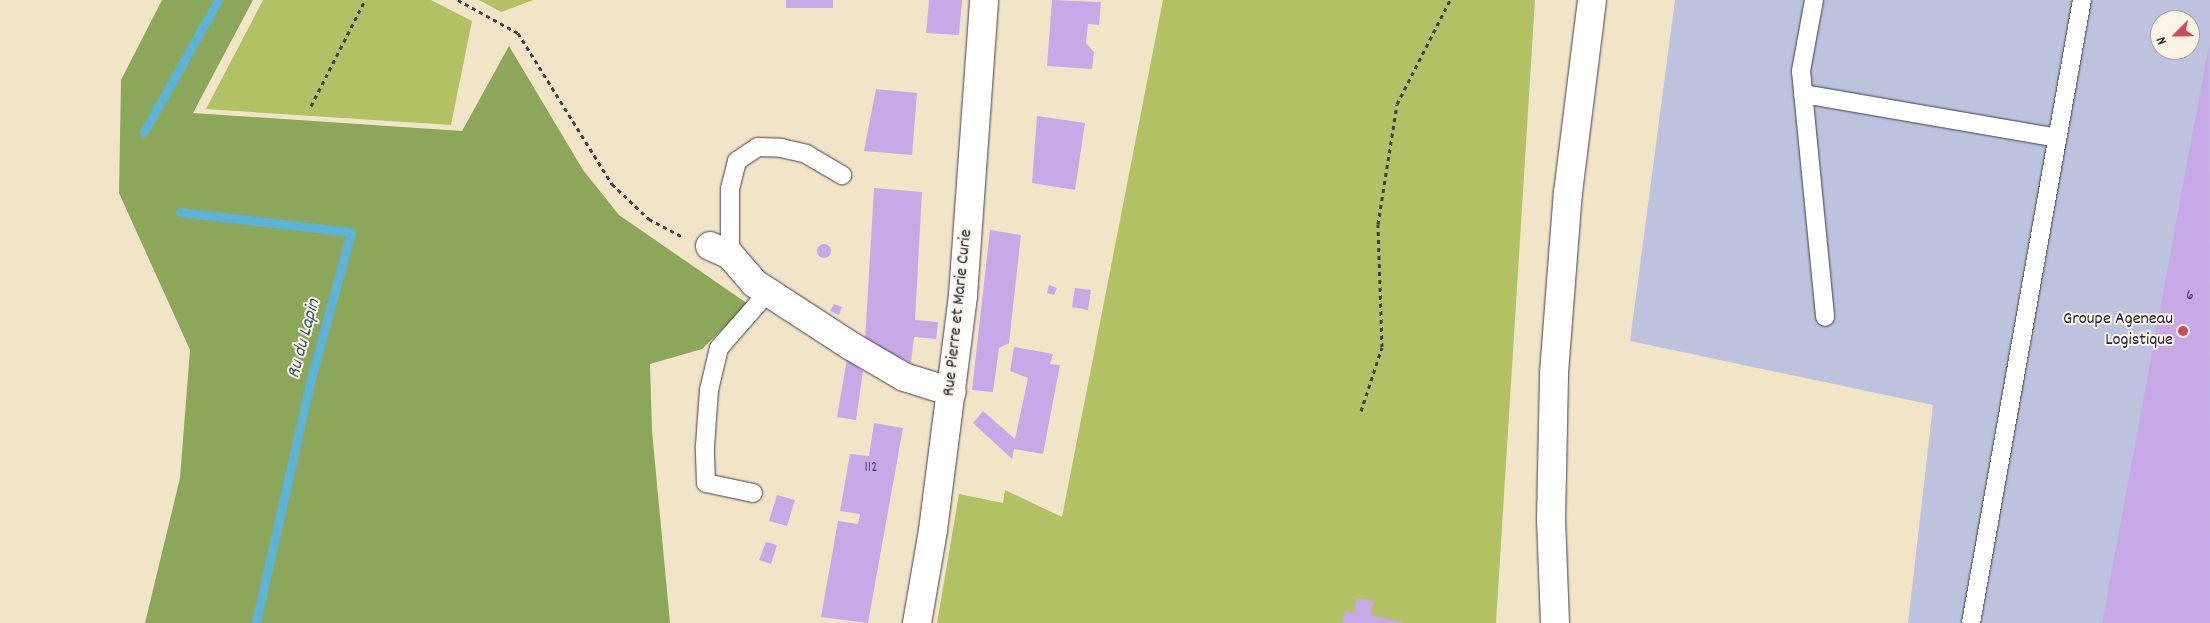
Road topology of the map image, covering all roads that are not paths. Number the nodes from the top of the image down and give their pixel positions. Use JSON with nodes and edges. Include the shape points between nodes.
{"nodes":[{"id":1,"x":984,"y":0,"type":"edge"},
{"id":2,"x":1592,"y":0,"type":"edge"},
{"id":3,"x":1814,"y":0,"type":"edge"},
{"id":4,"x":2082,"y":0,"type":"edge"},
{"id":5,"x":1803,"y":94,"type":"junction"},
{"id":6,"x":2057,"y":138,"type":"junction"},
{"id":7,"x":842,"y":175,"type":"dead end"},
{"id":8,"x":720,"y":250,"type":"joint"},
{"id":9,"x":768,"y":292,"type":"junction"},
{"id":10,"x":1825,"y":317,"type":"dead end"},
{"id":11,"x":952,"y":392,"type":"junction"},
{"id":12,"x":753,"y":493,"type":"dead end"},
{"id":13,"x":917,"y":623,"type":"edge"},
{"id":14,"x":1555,"y":623,"type":"edge"},
{"id":15,"x":1971,"y":623,"type":"edge"}],
"edges":[{"from":1,"to":11,"type":"street","name":"Rue Pierre et Marie Curie"},
{"from":2,"to":14,"type":"street","via":[[1568,193],[1554,373],[1550,520]]},
{"from":3,"to":5,"type":"lane","via":[[1801,71]]},
{"from":4,"to":6,"type":"lane"},
{"from":5,"to":6,"type":"lane"},
{"from":5,"to":10,"type":"lane"},
{"from":6,"to":15,"type":"lane"},
{"from":7,"to":8,"type":"lane","via":[[806,154],[758,147],[737,161]]},
{"from":8,"to":9,"type":"street"},
{"from":9,"to":11,"type":"street","via":[[904,376]]},
{"from":9,"to":12,"type":"lane","via":[[719,348],[709,390],[704,446],[706,483]]},
{"from":11,"to":13,"type":"street","name":"Rue Pierre et Marie Curie"}]}
